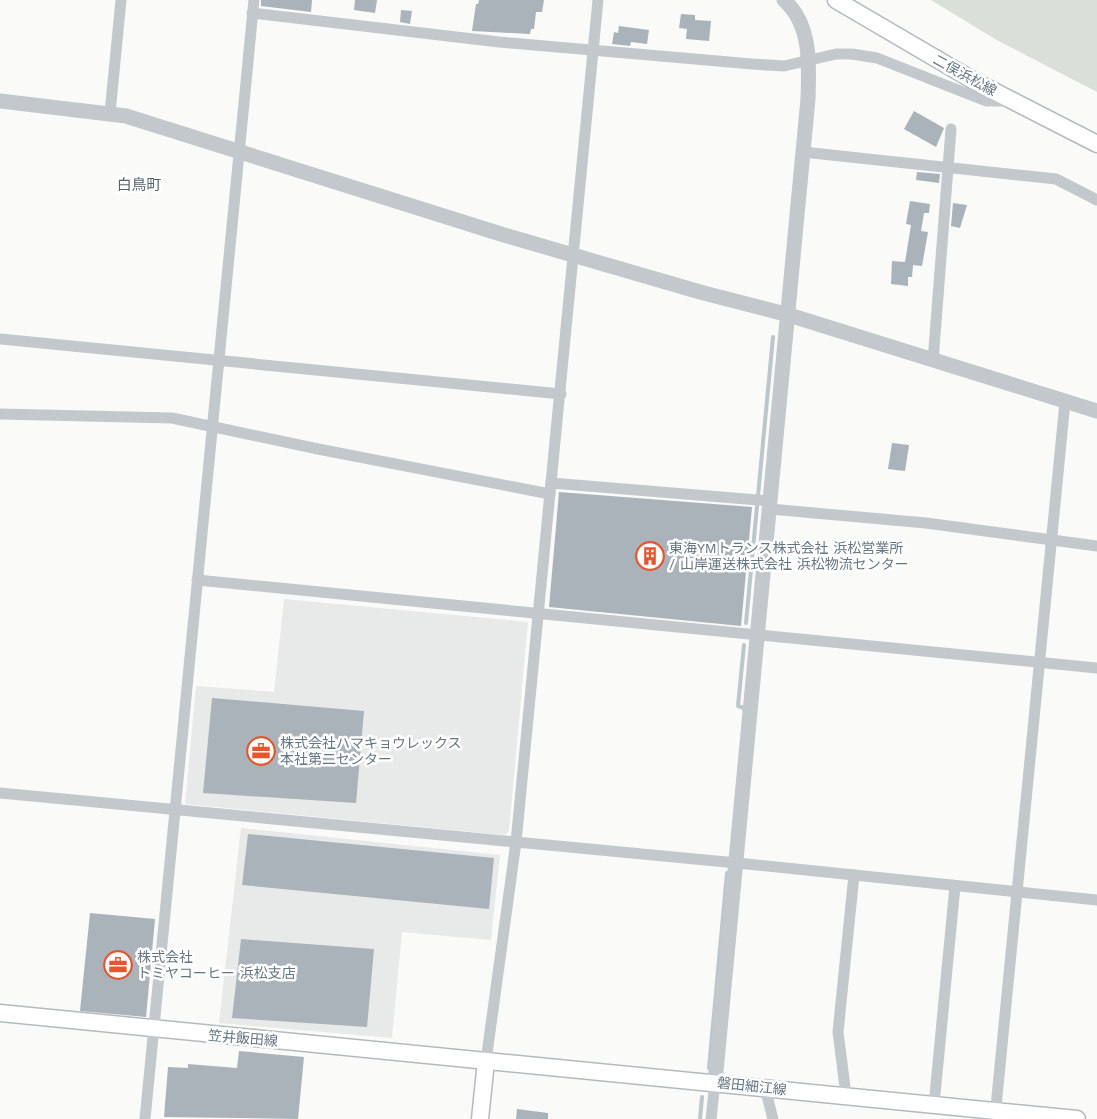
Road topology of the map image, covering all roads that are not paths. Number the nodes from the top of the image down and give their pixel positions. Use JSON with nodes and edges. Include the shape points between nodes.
{"nodes":[{"id":1,"x":121,"y":0,"type":"edge"},
{"id":2,"x":254,"y":0,"type":"edge"},
{"id":3,"x":598,"y":0,"type":"edge"},
{"id":4,"x":784,"y":0,"type":"edge"},
{"id":5,"x":836,"y":0,"type":"edge"},
{"id":6,"x":252,"y":13,"type":"junction"},
{"id":7,"x":592,"y":50,"type":"junction"},
{"id":8,"x":809,"y":60,"type":"junction"},
{"id":9,"x":0,"y":101,"type":"edge"},
{"id":10,"x":1014,"y":101,"type":"junction"},
{"id":11,"x":110,"y":113,"type":"junction"},
{"id":12,"x":951,"y":130,"type":"dead end"},
{"id":13,"x":1097,"y":144,"type":"edge"},
{"id":14,"x":803,"y":152,"type":"junction"},
{"id":15,"x":238,"y":153,"type":"junction"},
{"id":16,"x":948,"y":168,"type":"junction"},
{"id":17,"x":1097,"y":200,"type":"edge"},
{"id":18,"x":574,"y":255,"type":"junction"},
{"id":19,"x":789,"y":315,"type":"junction"},
{"id":20,"x":0,"y":339,"type":"edge"},
{"id":21,"x":219,"y":359,"type":"junction"},
{"id":22,"x":933,"y":361,"type":"junction"},
{"id":23,"x":561,"y":394,"type":"junction"},
{"id":24,"x":1065,"y":402,"type":"junction"},
{"id":25,"x":1097,"y":411,"type":"edge"},
{"id":26,"x":0,"y":414,"type":"edge"},
{"id":27,"x":213,"y":425,"type":"junction"},
{"id":28,"x":551,"y":489,"type":"junction"},
{"id":29,"x":764,"y":503,"type":"junction"},
{"id":30,"x":1053,"y":540,"type":"junction"},
{"id":31,"x":1097,"y":546,"type":"edge"},
{"id":32,"x":197,"y":580,"type":"junction"},
{"id":33,"x":539,"y":612,"type":"junction"},
{"id":34,"x":757,"y":635,"type":"junction"},
{"id":35,"x":1040,"y":663,"type":"junction"},
{"id":36,"x":1097,"y":668,"type":"edge"},
{"id":37,"x":0,"y":793,"type":"edge"},
{"id":38,"x":175,"y":810,"type":"junction"},
{"id":39,"x":516,"y":842,"type":"junction"},
{"id":40,"x":737,"y":863,"type":"junction"},
{"id":41,"x":854,"y":875,"type":"junction"},
{"id":42,"x":955,"y":886,"type":"junction"},
{"id":43,"x":1018,"y":892,"type":"junction"},
{"id":44,"x":1097,"y":900,"type":"edge"},
{"id":45,"x":0,"y":1013,"type":"edge"},
{"id":46,"x":154,"y":1029,"type":"junction"},
{"id":47,"x":486,"y":1061,"type":"junction"},
{"id":48,"x":715,"y":1082,"type":"junction"},
{"id":49,"x":765,"y":1088,"type":"junction"},
{"id":50,"x":846,"y":1095,"type":"junction"},
{"id":51,"x":934,"y":1105,"type":"junction"},
{"id":52,"x":995,"y":1115,"type":"edge"},
{"id":53,"x":145,"y":1119,"type":"edge"},
{"id":54,"x":480,"y":1119,"type":"edge"},
{"id":55,"x":711,"y":1119,"type":"edge"},
{"id":56,"x":773,"y":1119,"type":"edge"},
{"id":57,"x":1077,"y":1119,"type":"edge"}],
"edges":[{"from":1,"to":11,"type":"street"},
{"from":2,"to":6,"type":"street"},
{"from":3,"to":7,"type":"street"},
{"from":4,"to":8,"type":"street","via":[[805,34]]},
{"from":5,"to":10,"type":"main road","name":"二俣浜松線"},
{"from":6,"to":7,"type":"street"},
{"from":6,"to":15,"type":"street"},
{"from":7,"to":8,"type":"street","via":[[784,66]]},
{"from":7,"to":18,"type":"street"},
{"from":8,"to":10,"type":"street","via":[[836,54],[878,58],[979,99],[996,103]]},
{"from":8,"to":14,"type":"street"},
{"from":9,"to":11,"type":"street"},
{"from":10,"to":13,"type":"main road","name":"二俣浜松線"},
{"from":11,"to":15,"type":"street"},
{"from":12,"to":16,"type":"street"},
{"from":14,"to":16,"type":"street"},
{"from":14,"to":19,"type":"street"},
{"from":15,"to":18,"type":"street"},
{"from":15,"to":21,"type":"street"},
{"from":16,"to":17,"type":"street","via":[[1056,179]]},
{"from":16,"to":22,"type":"street"},
{"from":18,"to":19,"type":"street"},
{"from":18,"to":23,"type":"street"},
{"from":19,"to":22,"type":"street"},
{"from":19,"to":29,"type":"street"},
{"from":20,"to":21,"type":"street"},
{"from":21,"to":23,"type":"street"},
{"from":21,"to":27,"type":"street"},
{"from":22,"to":24,"type":"street"},
{"from":23,"to":28,"type":"street"},
{"from":24,"to":25,"type":"street"},
{"from":24,"to":30,"type":"street"},
{"from":26,"to":27,"type":"street","via":[[172,418]]},
{"from":27,"to":28,"type":"street","via":[[318,449]]},
{"from":27,"to":32,"type":"street"},
{"from":28,"to":29,"type":"street"},
{"from":28,"to":33,"type":"street"},
{"from":29,"to":30,"type":"street"},
{"from":29,"to":34,"type":"street"},
{"from":30,"to":31,"type":"street"},
{"from":30,"to":35,"type":"street"},
{"from":32,"to":33,"type":"street"},
{"from":32,"to":38,"type":"street"},
{"from":33,"to":34,"type":"street"},
{"from":33,"to":39,"type":"street"},
{"from":34,"to":35,"type":"street"},
{"from":34,"to":40,"type":"street"},
{"from":35,"to":36,"type":"street"},
{"from":35,"to":43,"type":"street"},
{"from":37,"to":38,"type":"street"},
{"from":38,"to":39,"type":"street"},
{"from":38,"to":46,"type":"street"},
{"from":39,"to":40,"type":"street"},
{"from":39,"to":47,"type":"street"},
{"from":40,"to":41,"type":"street"},
{"from":40,"to":48,"type":"street"},
{"from":41,"to":42,"type":"street"},
{"from":41,"to":50,"type":"street","via":[[838,1032]]},
{"from":42,"to":43,"type":"street"},
{"from":42,"to":51,"type":"street"},
{"from":43,"to":44,"type":"street"},
{"from":43,"to":52,"type":"street"},
{"from":45,"to":46,"type":"main road","name":"笠井飯田線"},
{"from":46,"to":47,"type":"main road","name":"笠井飯田線"},
{"from":46,"to":53,"type":"street"},
{"from":47,"to":48,"type":"main road","name":"磐田細江線"},
{"from":47,"to":54,"type":"main road"},
{"from":48,"to":49,"type":"main road","name":"磐田細江線"},
{"from":48,"to":55,"type":"street"},
{"from":49,"to":50,"type":"main road","name":"磐田細江線"},
{"from":49,"to":56,"type":"street"},
{"from":50,"to":51,"type":"main road","name":"磐田細江線"},
{"from":51,"to":52,"type":"main road","name":"磐田細江線"},
{"from":52,"to":57,"type":"main road","name":"磐田細江線"}]}
